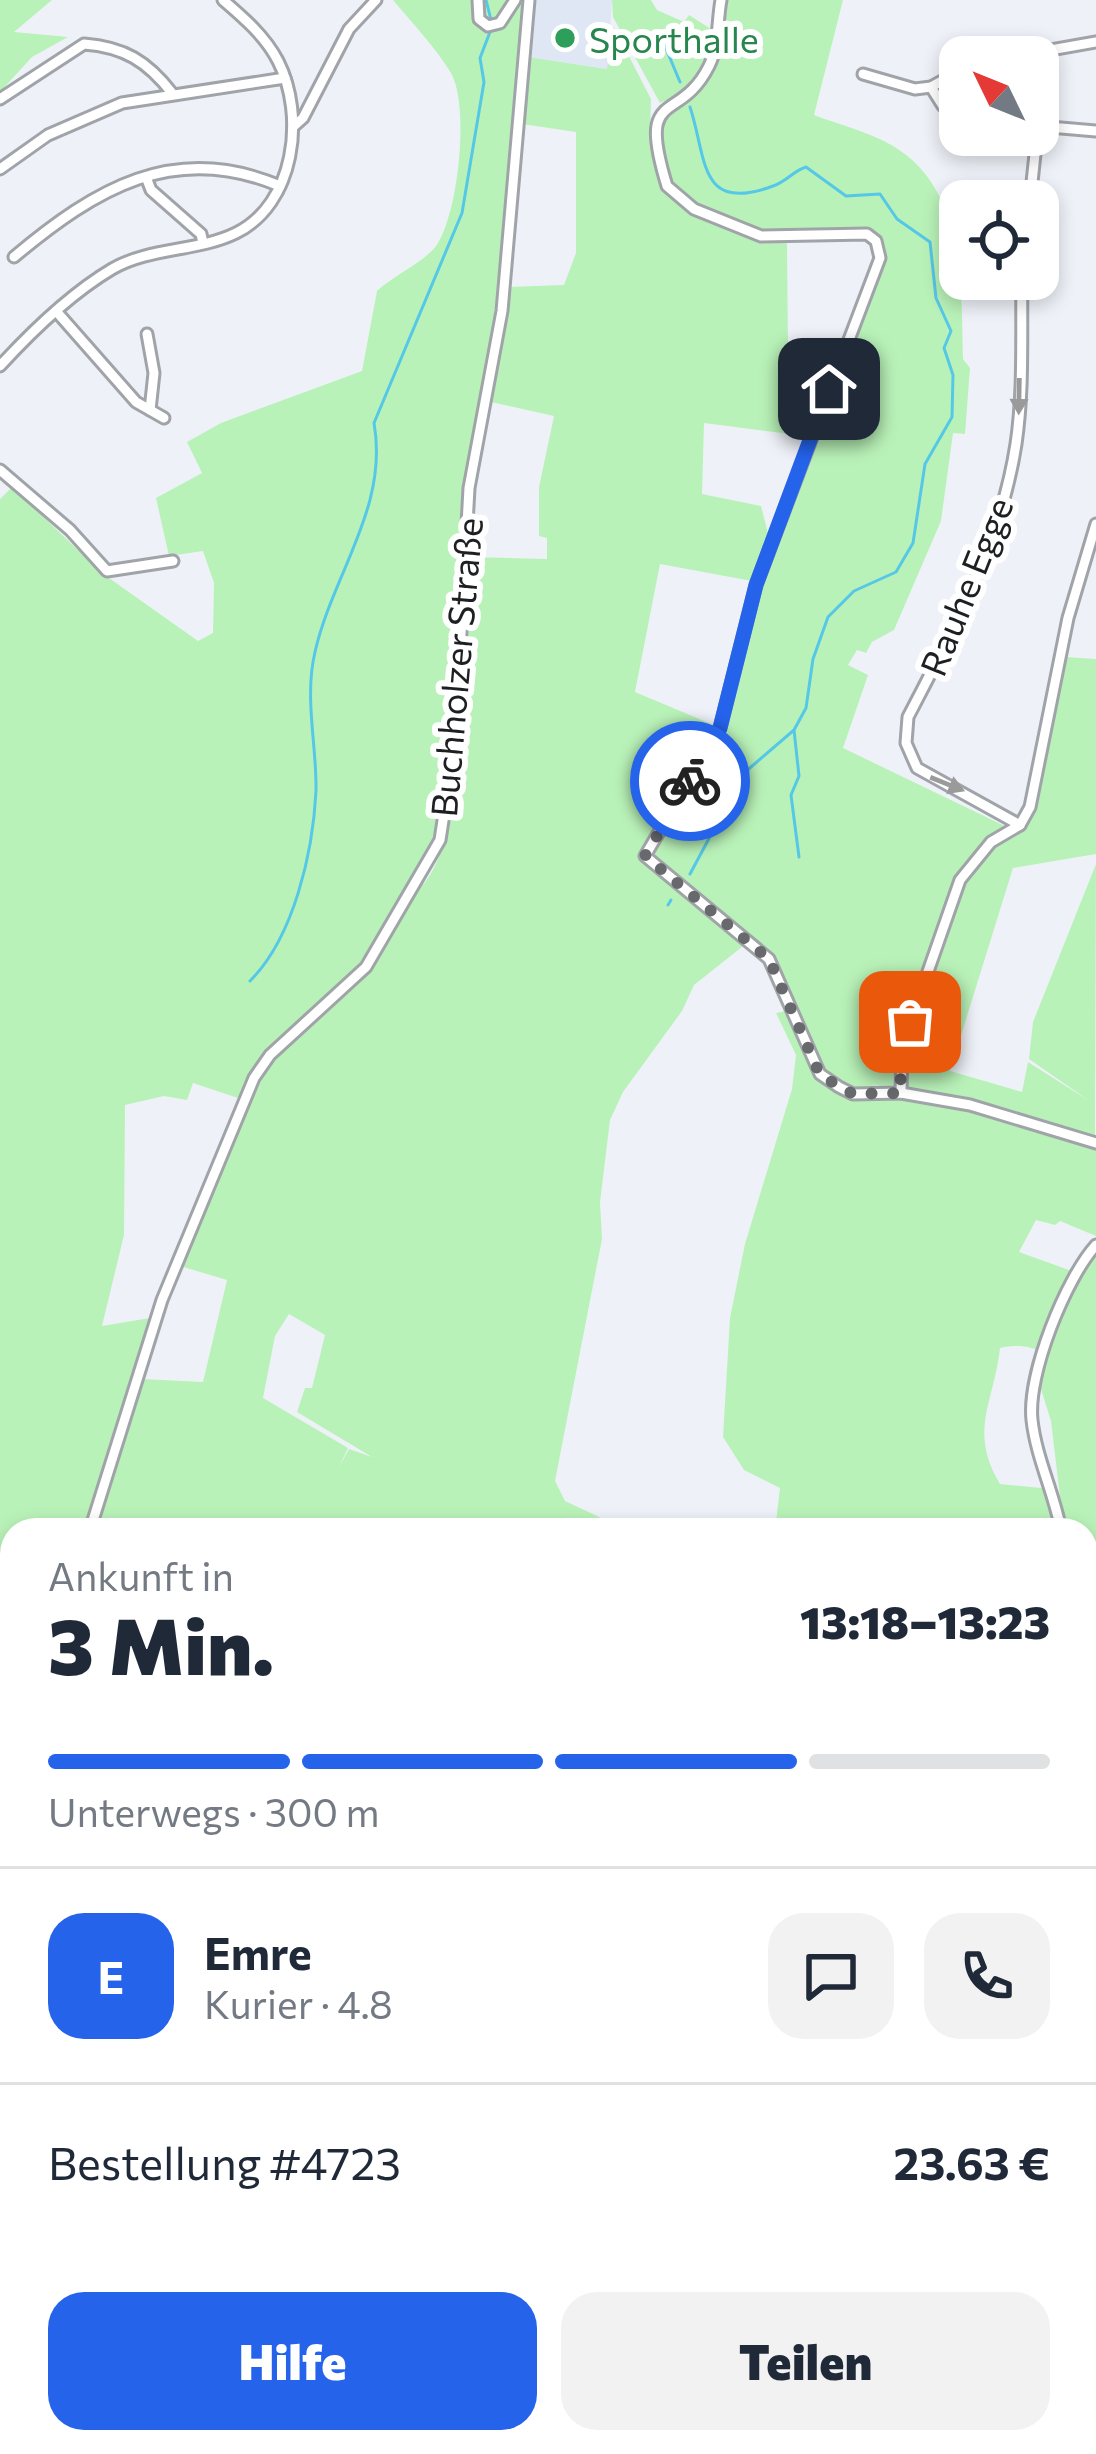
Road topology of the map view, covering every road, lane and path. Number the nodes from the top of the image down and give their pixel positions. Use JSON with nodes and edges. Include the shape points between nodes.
{"nodes":[{"id":1,"x":223,"y":0,"type":"edge"},
{"id":2,"x":376,"y":0,"type":"edge"},
{"id":3,"x":478,"y":0,"type":"edge"},
{"id":4,"x":514,"y":0,"type":"edge"},
{"id":5,"x":529,"y":0,"type":"edge"},
{"id":6,"x":721,"y":0,"type":"edge"},
{"id":7,"x":1096,"y":42,"type":"edge"},
{"id":8,"x":1059,"y":49,"type":"edge"},
{"id":9,"x":863,"y":74,"type":"dead end"},
{"id":10,"x":285,"y":78,"type":"junction"},
{"id":11,"x":939,"y":83,"type":"edge"},
{"id":12,"x":931,"y":87,"type":"junction"},
{"id":13,"x":172,"y":93,"type":"junction"},
{"id":14,"x":0,"y":98,"type":"edge"},
{"id":15,"x":939,"y":100,"type":"edge"},
{"id":16,"x":292,"y":127,"type":"junction"},
{"id":17,"x":1059,"y":127,"type":"edge"},
{"id":18,"x":1096,"y":130,"type":"edge"},
{"id":19,"x":0,"y":170,"type":"edge"},
{"id":20,"x":146,"y":177,"type":"junction"},
{"id":21,"x":280,"y":186,"type":"junction"},
{"id":22,"x":203,"y":243,"type":"junction"},
{"id":23,"x":14,"y":257,"type":"dead end"},
{"id":24,"x":1021,"y":300,"type":"edge"},
{"id":25,"x":56,"y":311,"type":"junction"},
{"id":26,"x":147,"y":334,"type":"dead end"},
{"id":27,"x":0,"y":366,"type":"edge"},
{"id":28,"x":153,"y":386,"type":"junction"},
{"id":29,"x":128,"y":393,"type":"junction"},
{"id":30,"x":150,"y":410,"type":"junction"},
{"id":31,"x":164,"y":418,"type":"dead end"},
{"id":32,"x":0,"y":470,"type":"edge"},
{"id":33,"x":1096,"y":524,"type":"edge"},
{"id":34,"x":173,"y":561,"type":"dead end"},
{"id":35,"x":1020,"y":825,"type":"junction"},
{"id":36,"x":901,"y":1093,"type":"junction"},
{"id":37,"x":1096,"y":1143,"type":"edge"},
{"id":38,"x":1096,"y":1245,"type":"edge"},
{"id":39,"x":94,"y":1518,"type":"edge"},
{"id":40,"x":1059,"y":1518,"type":"edge"}],
"edges":[{"from":1,"to":10,"type":"street","via":[[265,40]]},
{"from":2,"to":16,"type":"street","via":[[349,29]]},
{"from":3,"to":4,"type":"street","via":[[488,26],[500,23]]},
{"from":5,"to":39,"type":"street","name":"Buchholzer Straße","via":[[502,311],[469,488],[440,840],[366,967],[254,1078],[162,1300]]},
{"from":6,"to":36,"type":"street","via":[[710,64],[656,122],[667,186],[685,204],[750,233],[786,239],[860,232],[880,251],[756,585],[720,728],[645,856],[769,959],[820,1075],[853,1094]]},
{"from":7,"to":8,"type":"street"},
{"from":9,"to":12,"type":"street"},
{"from":10,"to":13,"type":"street"},
{"from":10,"to":16,"type":"street"},
{"from":11,"to":12,"type":"street"},
{"from":12,"to":15,"type":"street"},
{"from":13,"to":14,"type":"street","via":[[124,50],[84,44]]},
{"from":13,"to":19,"type":"street","via":[[81,118]]},
{"from":16,"to":21,"type":"street"},
{"from":17,"to":18,"type":"street"},
{"from":20,"to":21,"type":"street","via":[[233,168]]},
{"from":20,"to":22,"type":"street"},
{"from":20,"to":23,"type":"street","via":[[74,208]]},
{"from":21,"to":22,"type":"street","via":[[242,230]]},
{"from":22,"to":25,"type":"street","via":[[116,267]]},
{"from":24,"to":35,"type":"street","name":"Rauhe Egge","one_way":true,"via":[[1011,470],[982,563],[906,734],[917,769]]},
{"from":25,"to":27,"type":"street"},
{"from":25,"to":29,"type":"street"},
{"from":26,"to":28,"type":"street"},
{"from":28,"to":29,"type":"street"},
{"from":28,"to":30,"type":"street"},
{"from":29,"to":30,"type":"street"},
{"from":30,"to":31,"type":"street"},
{"from":32,"to":34,"type":"street","via":[[107,571]]},
{"from":33,"to":35,"type":"street"},
{"from":35,"to":36,"type":"street","via":[[991,842],[960,880],[902,1046]]},
{"from":36,"to":37,"type":"street"},
{"from":38,"to":40,"type":"street","via":[[1076,1267],[1032,1400]]}]}
